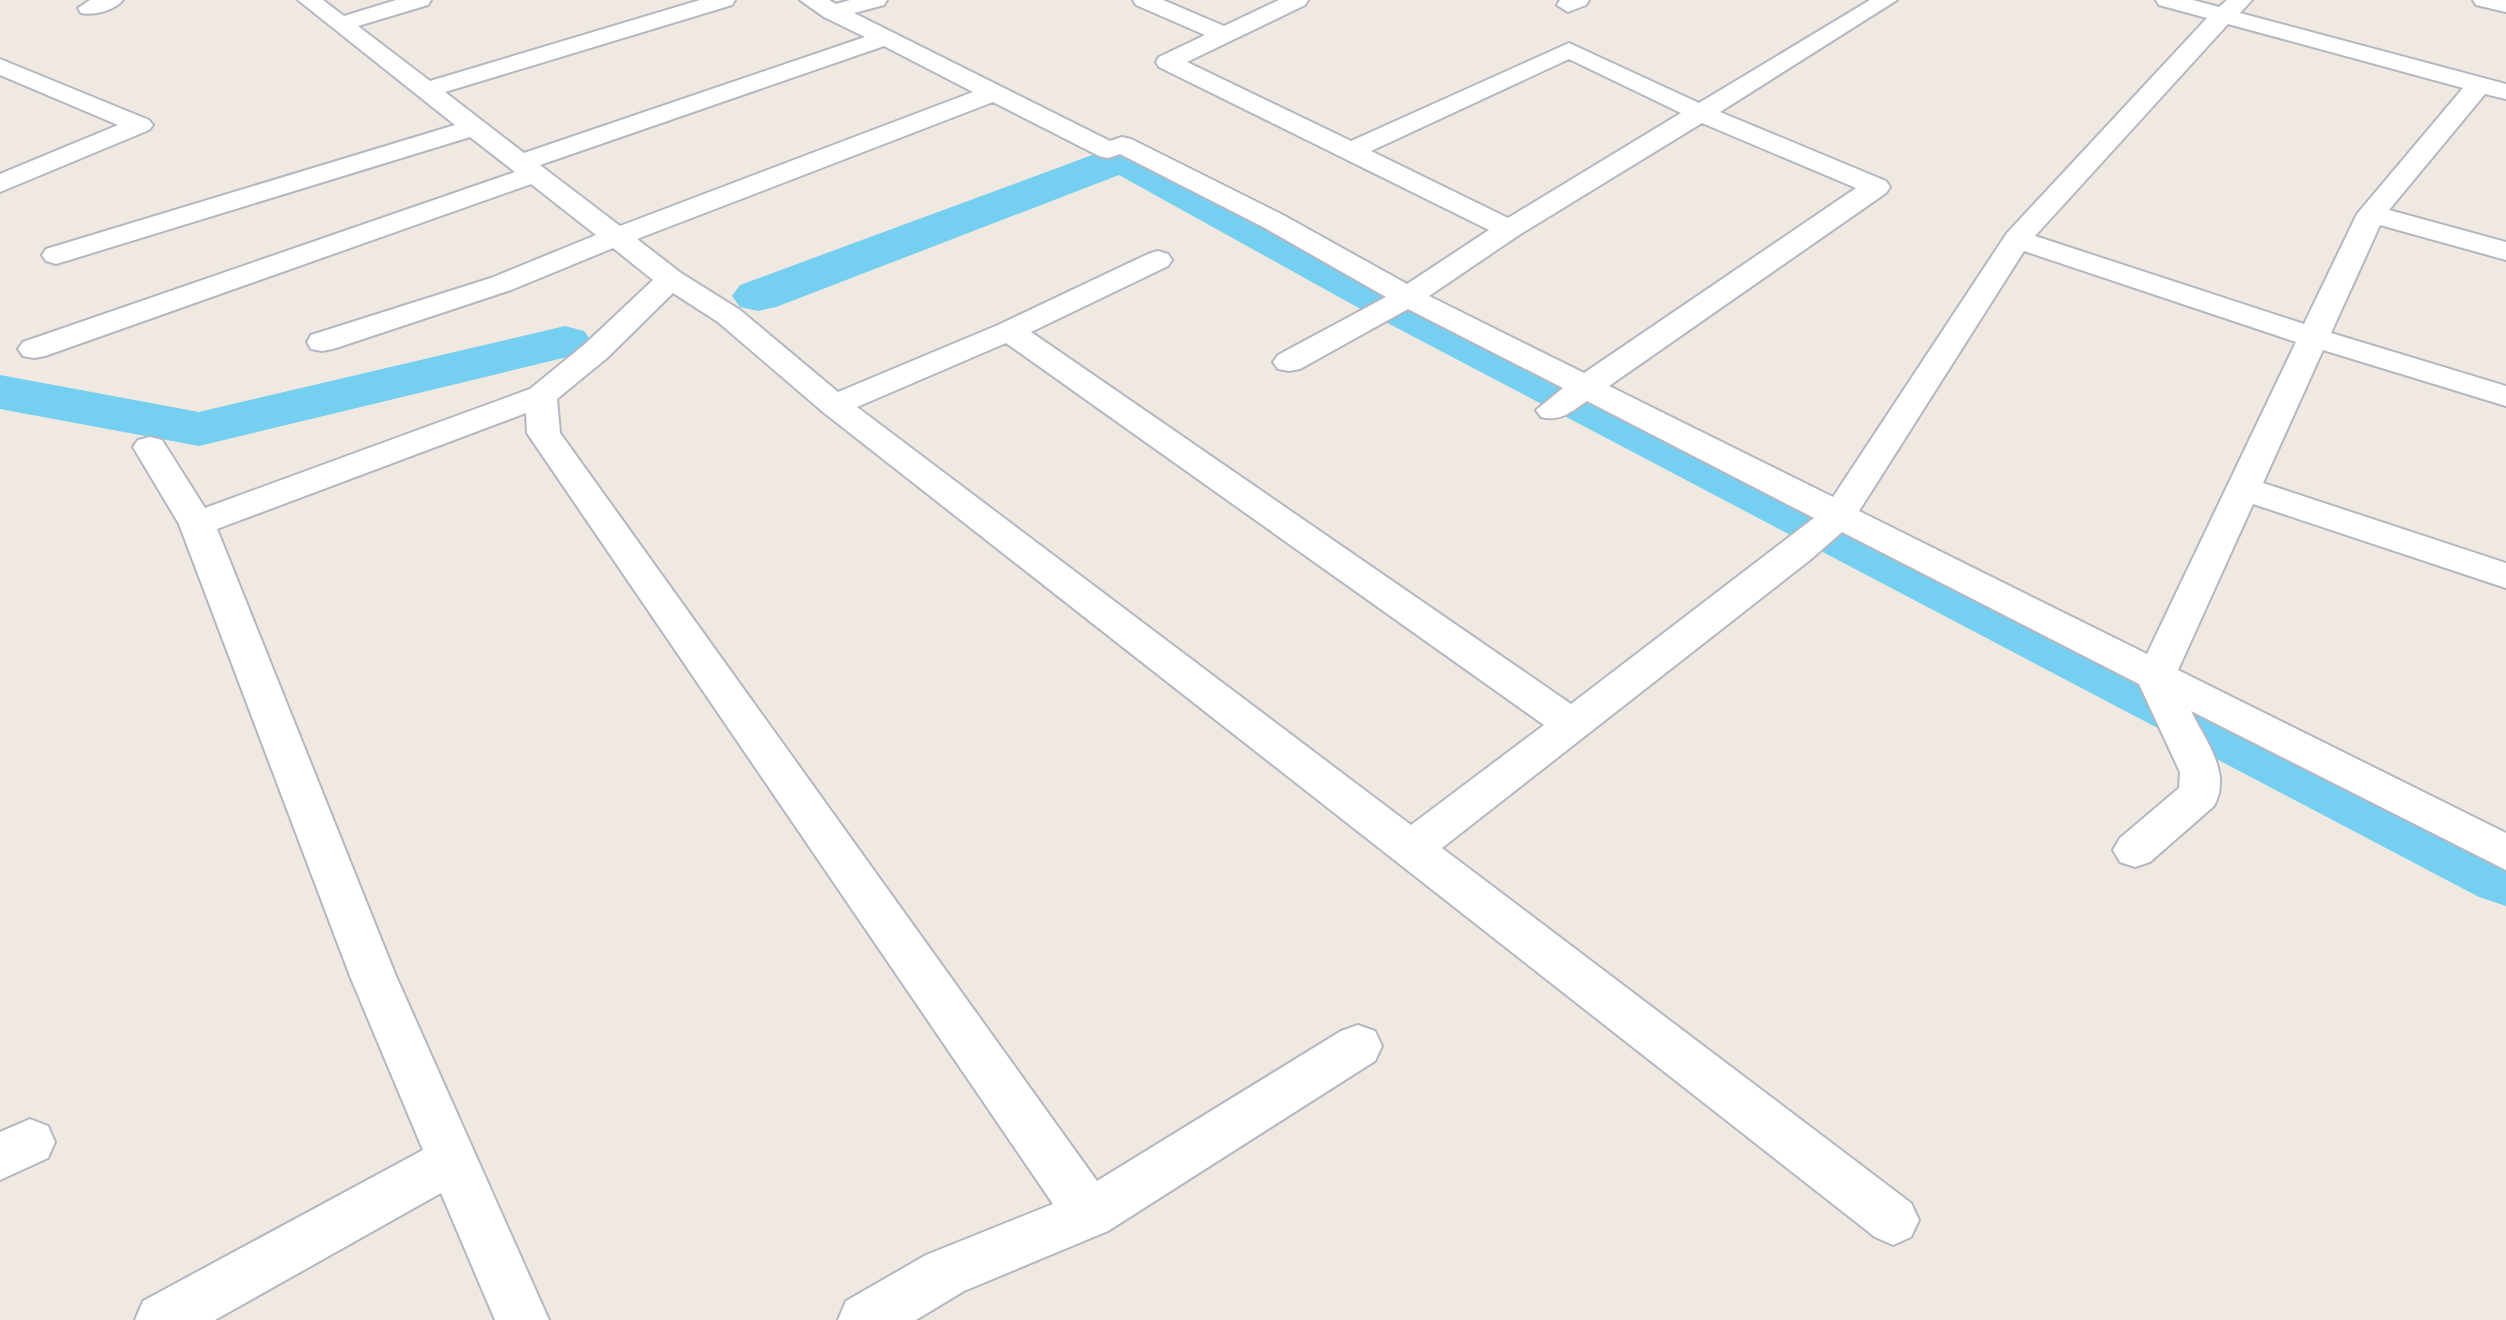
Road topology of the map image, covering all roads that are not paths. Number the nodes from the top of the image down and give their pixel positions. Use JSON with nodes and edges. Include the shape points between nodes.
{"nodes":[{"id":1,"x":112,"y":0,"type":"edge"},
{"id":2,"x":309,"y":0,"type":"edge"},
{"id":3,"x":420,"y":0,"type":"edge"},
{"id":4,"x":724,"y":0,"type":"edge"},
{"id":5,"x":876,"y":0,"type":"edge"},
{"id":6,"x":1144,"y":0,"type":"edge"},
{"id":7,"x":1297,"y":0,"type":"edge"},
{"id":8,"x":1886,"y":0,"type":"edge"},
{"id":9,"x":2167,"y":0,"type":"edge"},
{"id":10,"x":2484,"y":0,"type":"edge"},
{"id":11,"x":2506,"y":5,"type":"edge"},
{"id":12,"x":821,"y":6,"type":"edge"},
{"id":13,"x":2233,"y":7,"type":"edge"},
{"id":14,"x":89,"y":8,"type":"dead end"},
{"id":15,"x":340,"y":23,"type":"junction"},
{"id":16,"x":1224,"y":35,"type":"junction"},
{"id":17,"x":884,"y":38,"type":"junction"},
{"id":18,"x":0,"y":66,"type":"edge"},
{"id":19,"x":31,"y":79,"type":"junction"},
{"id":20,"x":2493,"y":88,"type":"edge"},
{"id":21,"x":426,"y":90,"type":"junction"},
{"id":22,"x":0,"y":91,"type":"edge"},
{"id":23,"x":996,"y":92,"type":"junction"},
{"id":24,"x":1703,"y":114,"type":"junction"},
{"id":25,"x":474,"y":127,"type":"junction"},
{"id":26,"x":1349,"y":152,"type":"junction"},
{"id":27,"x":528,"y":168,"type":"junction"},
{"id":28,"x":0,"y":184,"type":"edge"},
{"id":29,"x":2371,"y":214,"type":"junction"},
{"id":30,"x":1509,"y":229,"type":"junction"},
{"id":31,"x":616,"y":237,"type":"junction"},
{"id":32,"x":2017,"y":239,"type":"junction"},
{"id":33,"x":2506,"y":251,"type":"edge"},
{"id":34,"x":56,"y":255,"type":"dead end"},
{"id":35,"x":1158,"y":260,"type":"dead end"},
{"id":36,"x":671,"y":279,"type":"junction"},
{"id":37,"x":1408,"y":297,"type":"junction"},
{"id":38,"x":1009,"y":331,"type":"junction"},
{"id":39,"x":2312,"y":337,"type":"junction"},
{"id":40,"x":322,"y":342,"type":"dead end"},
{"id":41,"x":34,"y":349,"type":"dead end"},
{"id":42,"x":1289,"y":362,"type":"dead end"},
{"id":43,"x":1588,"y":387,"type":"junction"},
{"id":44,"x":541,"y":396,"type":"junction"},
{"id":45,"x":2506,"y":396,"type":"edge"},
{"id":46,"x":834,"y":405,"type":"junction"},
{"id":47,"x":1552,"y":410,"type":"dead end"},
{"id":48,"x":150,"y":447,"type":"dead end"},
{"id":49,"x":2242,"y":488,"type":"junction"},
{"id":50,"x":1839,"y":515,"type":"junction"},
{"id":51,"x":197,"y":524,"type":"junction"},
{"id":52,"x":2506,"y":576,"type":"edge"},
{"id":53,"x":2157,"y":680,"type":"junction"},
{"id":54,"x":1572,"y":725,"type":"junction"},
{"id":55,"x":1411,"y":849,"type":"junction"},
{"id":56,"x":2135,"y":850,"type":"dead end"},
{"id":57,"x":2506,"y":853,"type":"edge"},
{"id":58,"x":1358,"y":1046,"type":"dead end"},
{"id":59,"x":453,"y":1160,"type":"junction"},
{"id":60,"x":1090,"y":1214,"type":"junction"},
{"id":61,"x":1893,"y":1220,"type":"dead end"},
{"id":62,"x":162,"y":1320,"type":"edge"},
{"id":63,"x":522,"y":1320,"type":"edge"},
{"id":64,"x":865,"y":1320,"type":"edge"}],
"edges":[{"from":1,"to":14,"type":"street"},
{"from":2,"to":15,"type":"street"},
{"from":3,"to":15,"type":"street"},
{"from":4,"to":21,"type":"street"},
{"from":5,"to":12,"type":"street"},
{"from":6,"to":16,"type":"street"},
{"from":7,"to":16,"type":"street"},
{"from":8,"to":24,"type":"street"},
{"from":9,"to":13,"type":"street"},
{"from":10,"to":11,"type":"street"},
{"from":12,"to":17,"type":"street"},
{"from":13,"to":20,"type":"street"},
{"from":13,"to":32,"type":"street"},
{"from":15,"to":21,"type":"street"},
{"from":16,"to":26,"type":"street","via":[[1168,62]]},
{"from":17,"to":23,"type":"street"},
{"from":17,"to":27,"type":"street"},
{"from":18,"to":19,"type":"street"},
{"from":19,"to":22,"type":"street"},
{"from":19,"to":28,"type":"street","via":[[140,125]]},
{"from":20,"to":29,"type":"street"},
{"from":21,"to":25,"type":"street"},
{"from":23,"to":31,"type":"street"},
{"from":23,"to":37,"type":"street","via":[[1108,150],[1122,145],[1273,221]]},
{"from":24,"to":26,"type":"street","via":[[1569,50]]},
{"from":24,"to":30,"type":"street"},
{"from":24,"to":43,"type":"street","via":[[1876,187]]},
{"from":25,"to":27,"type":"street"},
{"from":25,"to":34,"type":"street"},
{"from":26,"to":30,"type":"street"},
{"from":27,"to":31,"type":"street"},
{"from":27,"to":41,"type":"street"},
{"from":29,"to":33,"type":"street"},
{"from":29,"to":39,"type":"street"},
{"from":30,"to":37,"type":"street"},
{"from":31,"to":36,"type":"street"},
{"from":31,"to":40,"type":"street","via":[[501,284]]},
{"from":32,"to":39,"type":"street"},
{"from":32,"to":50,"type":"street"},
{"from":35,"to":38,"type":"street"},
{"from":36,"to":44,"type":"street"},
{"from":36,"to":46,"type":"street","via":[[729,316]]},
{"from":37,"to":42,"type":"street"},
{"from":37,"to":43,"type":"street"},
{"from":38,"to":46,"type":"street"},
{"from":38,"to":54,"type":"street"},
{"from":39,"to":45,"type":"street"},
{"from":39,"to":49,"type":"street"},
{"from":43,"to":47,"type":"street"},
{"from":43,"to":50,"type":"street"},
{"from":44,"to":51,"type":"street"},
{"from":44,"to":60,"type":"street","via":[[544,433]]},
{"from":46,"to":55,"type":"street"},
{"from":48,"to":51,"type":"street"},
{"from":49,"to":52,"type":"street"},
{"from":49,"to":53,"type":"street"},
{"from":50,"to":53,"type":"street"},
{"from":50,"to":54,"type":"street"},
{"from":51,"to":59,"type":"street","via":[[373,976]]},
{"from":53,"to":56,"type":"street","via":[[2202,772],[2199,795]]},
{"from":53,"to":57,"type":"street"},
{"from":54,"to":55,"type":"street"},
{"from":55,"to":61,"type":"street"},
{"from":58,"to":60,"type":"street"},
{"from":59,"to":62,"type":"street"},
{"from":59,"to":63,"type":"street"},
{"from":60,"to":64,"type":"street","via":[[945,1273]]}]}
